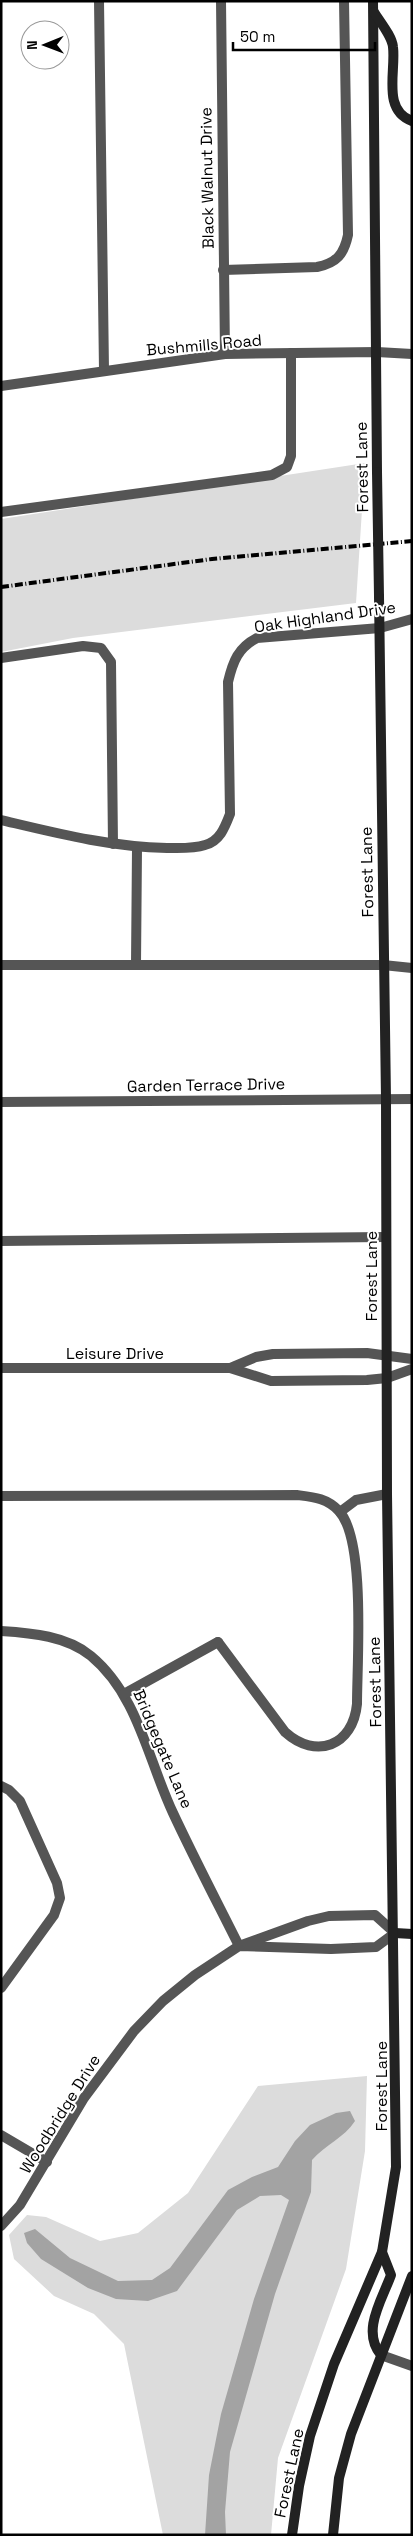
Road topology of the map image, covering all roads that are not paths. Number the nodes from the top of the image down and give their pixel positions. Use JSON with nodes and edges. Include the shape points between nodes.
{"nodes":[{"id":1,"x":98,"y":1,"type":"edge"},
{"id":2,"x":221,"y":1,"type":"edge"},
{"id":3,"x":344,"y":1,"type":"edge"},
{"id":4,"x":373,"y":6,"type":"edge"},
{"id":5,"x":412,"y":120,"type":"edge"},
{"id":6,"x":223,"y":270,"type":"junction"},
{"id":7,"x":377,"y":352,"type":"junction"},
{"id":8,"x":291,"y":353,"type":"junction"},
{"id":9,"x":225,"y":354,"type":"junction"},
{"id":10,"x":412,"y":354,"type":"edge"},
{"id":11,"x":104,"y":370,"type":"junction"},
{"id":12,"x":1,"y":386,"type":"edge"},
{"id":13,"x":1,"y":512,"type":"edge"},
{"id":14,"x":412,"y":619,"type":"edge"},
{"id":15,"x":380,"y":628,"type":"junction"},
{"id":16,"x":1,"y":658,"type":"edge"},
{"id":17,"x":1,"y":820,"type":"edge"},
{"id":18,"x":113,"y":844,"type":"junction"},
{"id":19,"x":136,"y":848,"type":"junction"},
{"id":20,"x":136,"y":964,"type":"junction"},
{"id":21,"x":1,"y":965,"type":"edge"},
{"id":22,"x":383,"y":965,"type":"junction"},
{"id":23,"x":412,"y":968,"type":"edge"},
{"id":24,"x":412,"y":1098,"type":"edge"},
{"id":25,"x":386,"y":1099,"type":"junction"},
{"id":26,"x":1,"y":1102,"type":"edge"},
{"id":27,"x":386,"y":1237,"type":"junction"},
{"id":28,"x":1,"y":1241,"type":"edge"},
{"id":29,"x":386,"y":1355,"type":"junction"},
{"id":30,"x":412,"y":1359,"type":"edge"},
{"id":31,"x":1,"y":1368,"type":"edge"},
{"id":32,"x":230,"y":1368,"type":"junction"},
{"id":33,"x":412,"y":1368,"type":"edge"},
{"id":34,"x":387,"y":1378,"type":"junction"},
{"id":35,"x":387,"y":1494,"type":"junction"},
{"id":36,"x":1,"y":1496,"type":"edge"},
{"id":37,"x":340,"y":1512,"type":"junction"},
{"id":38,"x":1,"y":1631,"type":"edge"},
{"id":39,"x":124,"y":1694,"type":"junction"},
{"id":40,"x":1,"y":1786,"type":"edge"},
{"id":41,"x":394,"y":1933,"type":"junction"},
{"id":42,"x":412,"y":1934,"type":"edge"},
{"id":43,"x":239,"y":1946,"type":"junction"},
{"id":44,"x":1,"y":1988,"type":"edge"},
{"id":45,"x":1,"y":2135,"type":"edge"},
{"id":46,"x":47,"y":2162,"type":"junction"},
{"id":47,"x":1,"y":2226,"type":"edge"},
{"id":48,"x":382,"y":2252,"type":"junction"},
{"id":49,"x":412,"y":2276,"type":"edge"},
{"id":50,"x":381,"y":2354,"type":"junction"},
{"id":51,"x":412,"y":2366,"type":"edge"},
{"id":52,"x":292,"y":2535,"type":"edge"},
{"id":53,"x":332,"y":2535,"type":"edge"}],
"edges":[{"from":1,"to":11,"type":"street"},
{"from":2,"to":6,"type":"street","name":"Black Walnut Drive"},
{"from":3,"to":6,"type":"street","via":[[348,235],[345,250],[330,265]]},
{"from":4,"to":5,"type":"main road","via":[[393,44],[393,105],[402,117]]},
{"from":4,"to":7,"type":"main road","name":"Forest Lane"},
{"from":6,"to":9,"type":"street","name":"Black Walnut Drive"},
{"from":7,"to":8,"type":"street","name":"Bushmills Road"},
{"from":7,"to":10,"type":"street","name":"Bushmills Road"},
{"from":7,"to":15,"type":"main road","name":"Forest Lane","bridge":true},
{"from":8,"to":9,"type":"street","name":"Bushmills Road"},
{"from":8,"to":13,"type":"street","via":[[291,456],[287,467],[272,475]]},
{"from":9,"to":11,"type":"street","name":"Bushmills Road"},
{"from":11,"to":12,"type":"street","name":"Bushmills Road"},
{"from":14,"to":15,"type":"street","name":"Oak Highland Drive"},
{"from":15,"to":19,"type":"street","name":"Oak Highland Drive","via":[[257,638],[244,645],[233,662],[228,682],[230,814],[222,833],[206,845]]},
{"from":15,"to":22,"type":"main road","name":"Forest Lane"},
{"from":16,"to":18,"type":"street","via":[[83,646],[101,648],[111,662]]},
{"from":17,"to":18,"type":"street","name":"Oak Highland Drive"},
{"from":18,"to":19,"type":"street","name":"Oak Highland Drive"},
{"from":19,"to":20,"type":"street"},
{"from":20,"to":21,"type":"street"},
{"from":20,"to":22,"type":"street"},
{"from":22,"to":23,"type":"street"},
{"from":22,"to":25,"type":"main road","name":"Forest Lane"},
{"from":24,"to":25,"type":"street","name":"Garden Terrace Drive"},
{"from":25,"to":26,"type":"street","name":"Garden Terrace Drive"},
{"from":25,"to":27,"type":"main road","name":"Forest Lane"},
{"from":27,"to":28,"type":"street"},
{"from":27,"to":29,"type":"main road","name":"Forest Lane"},
{"from":29,"to":30,"type":"street","name":"Leisure Drive"},
{"from":29,"to":32,"type":"street","name":"Leisure Drive","via":[[273,1354]]},
{"from":29,"to":34,"type":"main road","name":"Forest Lane"},
{"from":31,"to":32,"type":"street","name":"Leisure Drive"},
{"from":32,"to":34,"type":"street","name":"Leisure Drive","via":[[271,1381]]},
{"from":33,"to":34,"type":"street","name":"Leisure Drive"},
{"from":34,"to":35,"type":"main road","name":"Forest Lane"},
{"from":35,"to":37,"type":"street","via":[[356,1500]]},
{"from":35,"to":41,"type":"main road","name":"Forest Lane"},
{"from":36,"to":37,"type":"street","via":[[297,1495],[324,1500]]},
{"from":37,"to":39,"type":"street","via":[[348,1525],[356,1560],[357,1704],[356,1718],[338,1741],[324,1746],[297,1742],[285,1732],[218,1642]]},
{"from":38,"to":39,"type":"street","name":"Bridgegate Lane","via":[[30,1633],[65,1641],[90,1655],[110,1674]]},
{"from":39,"to":43,"type":"street","name":"Bridgegate Lane","via":[[172,1812]]},
{"from":40,"to":44,"type":"street","via":[[20,1800],[58,1883],[60,1898],[54,1915]]},
{"from":41,"to":42,"type":"main road"},
{"from":41,"to":43,"type":"street","via":[[376,1947]]},
{"from":41,"to":43,"type":"street","name":"Woodbridge Drive","via":[[375,1915],[329,1916],[308,1920]]},
{"from":41,"to":48,"type":"main road","name":"Forest Lane","via":[[396,2167]]},
{"from":43,"to":46,"type":"street","name":"Woodbridge Drive","via":[[195,1975],[134,2030],[84,2098]]},
{"from":45,"to":46,"type":"street"},
{"from":46,"to":47,"type":"street","name":"Woodbridge Drive","via":[[20,2205]]},
{"from":48,"to":50,"type":"main road","via":[[391,2275],[372,2325],[372,2339]]},
{"from":48,"to":52,"type":"main road","name":"Forest Lane","via":[[334,2364],[310,2436],[298,2486]]},
{"from":49,"to":50,"type":"main road"},
{"from":50,"to":51,"type":"street"},
{"from":50,"to":53,"type":"main road","via":[[351,2434],[339,2478]]}]}
